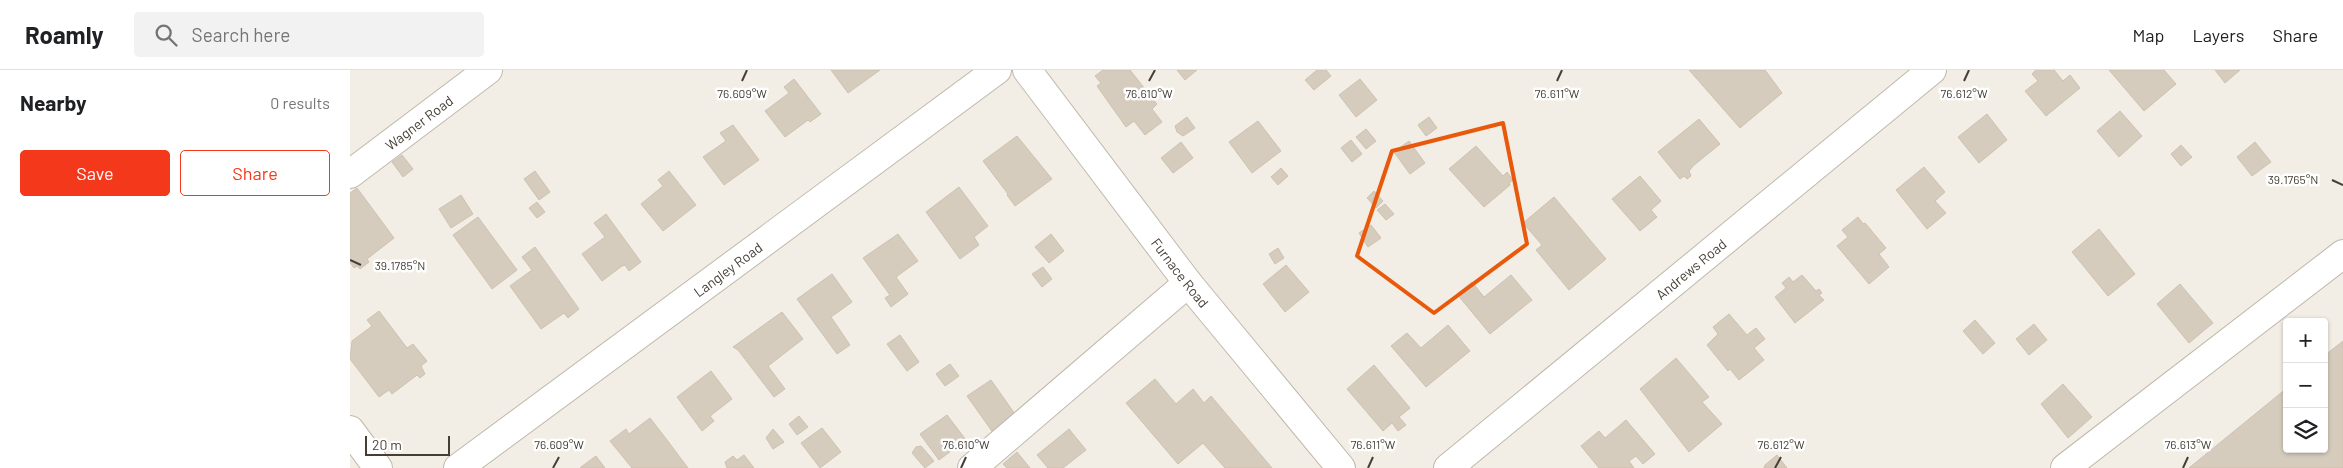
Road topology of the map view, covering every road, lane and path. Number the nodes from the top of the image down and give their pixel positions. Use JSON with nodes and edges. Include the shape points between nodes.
{"nodes":[{"id":1,"x":488,"y":70,"type":"edge"},
{"id":2,"x":997,"y":70,"type":"edge"},
{"id":3,"x":1027,"y":70,"type":"edge"},
{"id":4,"x":1932,"y":70,"type":"edge"},
{"id":5,"x":350,"y":174,"type":"edge"},
{"id":6,"x":2343,"y":254,"type":"edge"},
{"id":7,"x":1188,"y":283,"type":"junction"},
{"id":8,"x":350,"y":430,"type":"edge"},
{"id":9,"x":378,"y":468,"type":"edge"},
{"id":10,"x":458,"y":468,"type":"edge"},
{"id":11,"x":972,"y":468,"type":"edge"},
{"id":12,"x":1341,"y":468,"type":"edge"},
{"id":13,"x":1448,"y":468,"type":"edge"},
{"id":14,"x":2065,"y":468,"type":"edge"}],
"edges":[{"from":1,"to":5,"type":"street","name":"Wagner Road"},
{"from":2,"to":10,"type":"street","name":"Langley Road"},
{"from":3,"to":7,"type":"street","name":"Furnace Road"},
{"from":4,"to":13,"type":"street","name":"Andrews Road"},
{"from":6,"to":14,"type":"street"},
{"from":7,"to":11,"type":"street"},
{"from":7,"to":12,"type":"street","name":"Furnace Road"},
{"from":8,"to":9,"type":"street"}]}
